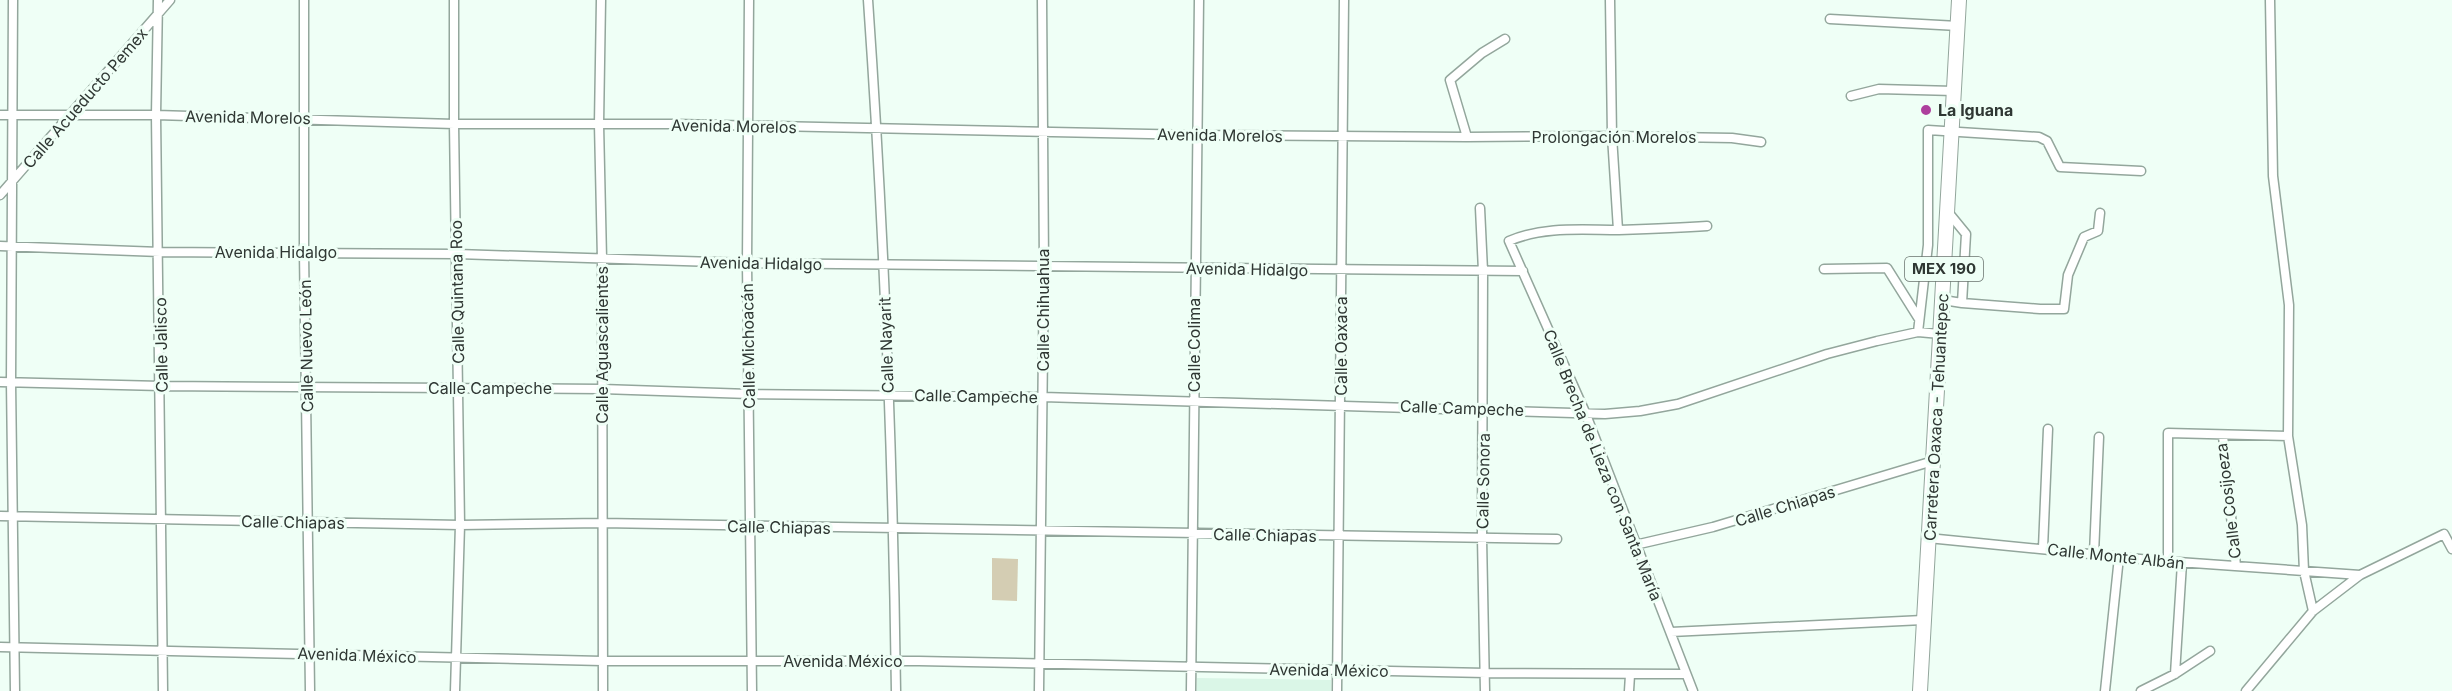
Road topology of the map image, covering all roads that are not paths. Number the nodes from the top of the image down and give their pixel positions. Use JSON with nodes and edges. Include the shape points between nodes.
{"nodes":[{"id":1,"x":13,"y":0,"type":"edge"},
{"id":2,"x":158,"y":0,"type":"edge"},
{"id":3,"x":170,"y":0,"type":"edge"},
{"id":4,"x":304,"y":0,"type":"edge"},
{"id":5,"x":454,"y":0,"type":"edge"},
{"id":6,"x":601,"y":0,"type":"edge"},
{"id":7,"x":750,"y":0,"type":"edge"},
{"id":8,"x":868,"y":0,"type":"edge"},
{"id":9,"x":1042,"y":0,"type":"edge"},
{"id":10,"x":1194,"y":0,"type":"edge"},
{"id":11,"x":1199,"y":0,"type":"edge"},
{"id":12,"x":1203,"y":0,"type":"edge"},
{"id":13,"x":1344,"y":0,"type":"edge"},
{"id":14,"x":1610,"y":0,"type":"edge"},
{"id":15,"x":1959,"y":0,"type":"edge"},
{"id":16,"x":2270,"y":0,"type":"edge"},
{"id":17,"x":156,"y":17,"type":"junction"},
{"id":18,"x":1830,"y":19,"type":"dead end"},
{"id":19,"x":1958,"y":26,"type":"junction"},
{"id":20,"x":1505,"y":39,"type":"dead end"},
{"id":21,"x":1954,"y":91,"type":"junction"},
{"id":22,"x":1851,"y":96,"type":"dead end"},
{"id":23,"x":0,"y":115,"type":"edge"},
{"id":24,"x":12,"y":115,"type":"junction"},
{"id":25,"x":156,"y":116,"type":"junction"},
{"id":26,"x":67,"y":117,"type":"junction"},
{"id":27,"x":305,"y":118,"type":"junction"},
{"id":28,"x":453,"y":124,"type":"junction"},
{"id":29,"x":599,"y":124,"type":"junction"},
{"id":30,"x":750,"y":126,"type":"junction"},
{"id":31,"x":877,"y":130,"type":"junction"},
{"id":32,"x":1952,"y":131,"type":"junction"},
{"id":33,"x":1043,"y":132,"type":"junction"},
{"id":34,"x":1197,"y":135,"type":"junction"},
{"id":35,"x":1612,"y":136,"type":"junction"},
{"id":36,"x":1344,"y":137,"type":"junction"},
{"id":37,"x":1467,"y":137,"type":"junction"},
{"id":38,"x":1761,"y":142,"type":"dead end"},
{"id":39,"x":2141,"y":171,"type":"dead end"},
{"id":40,"x":13,"y":180,"type":"junction"},
{"id":41,"x":0,"y":195,"type":"edge"},
{"id":42,"x":1480,"y":208,"type":"dead end"},
{"id":43,"x":1947,"y":211,"type":"junction"},
{"id":44,"x":2100,"y":213,"type":"dead end"},
{"id":45,"x":1707,"y":226,"type":"dead end"},
{"id":46,"x":1618,"y":230,"type":"junction"},
{"id":47,"x":0,"y":246,"type":"edge"},
{"id":48,"x":12,"y":246,"type":"junction"},
{"id":49,"x":160,"y":252,"type":"junction"},
{"id":50,"x":304,"y":252,"type":"junction"},
{"id":51,"x":457,"y":254,"type":"junction"},
{"id":52,"x":602,"y":260,"type":"junction"},
{"id":53,"x":747,"y":263,"type":"junction"},
{"id":54,"x":883,"y":265,"type":"junction"},
{"id":55,"x":1044,"y":265,"type":"junction"},
{"id":56,"x":1194,"y":269,"type":"junction"},
{"id":57,"x":1824,"y":269,"type":"dead end"},
{"id":58,"x":1341,"y":270,"type":"junction"},
{"id":59,"x":1483,"y":271,"type":"junction"},
{"id":60,"x":1523,"y":271,"type":"junction"},
{"id":61,"x":1943,"y":300,"type":"junction"},
{"id":62,"x":1962,"y":303,"type":"junction"},
{"id":63,"x":1919,"y":319,"type":"junction"},
{"id":64,"x":1918,"y":332,"type":"junction"},
{"id":65,"x":1940,"y":334,"type":"junction"},
{"id":66,"x":0,"y":382,"type":"edge"},
{"id":67,"x":11,"y":382,"type":"junction"},
{"id":68,"x":161,"y":386,"type":"junction"},
{"id":69,"x":458,"y":387,"type":"junction"},
{"id":70,"x":306,"y":388,"type":"junction"},
{"id":71,"x":602,"y":389,"type":"junction"},
{"id":72,"x":749,"y":394,"type":"junction"},
{"id":73,"x":888,"y":395,"type":"junction"},
{"id":74,"x":1043,"y":397,"type":"junction"},
{"id":75,"x":1194,"y":400,"type":"junction"},
{"id":76,"x":1340,"y":405,"type":"junction"},
{"id":77,"x":1484,"y":409,"type":"junction"},
{"id":78,"x":1585,"y":412,"type":"junction"},
{"id":79,"x":2048,"y":429,"type":"dead end"},
{"id":80,"x":2223,"y":436,"type":"junction"},
{"id":81,"x":2288,"y":436,"type":"junction"},
{"id":82,"x":2099,"y":437,"type":"dead end"},
{"id":83,"x":1933,"y":460,"type":"junction"},
{"id":84,"x":0,"y":516,"type":"edge"},
{"id":85,"x":14,"y":516,"type":"junction"},
{"id":86,"x":163,"y":519,"type":"junction"},
{"id":87,"x":308,"y":522,"type":"junction"},
{"id":88,"x":602,"y":523,"type":"junction"},
{"id":89,"x":460,"y":525,"type":"junction"},
{"id":90,"x":751,"y":527,"type":"junction"},
{"id":91,"x":894,"y":529,"type":"junction"},
{"id":92,"x":1042,"y":531,"type":"junction"},
{"id":93,"x":2448,"y":532,"type":"edge"},
{"id":94,"x":1193,"y":533,"type":"junction"},
{"id":95,"x":1340,"y":536,"type":"junction"},
{"id":96,"x":1482,"y":538,"type":"junction"},
{"id":97,"x":1928,"y":538,"type":"junction"},
{"id":98,"x":1557,"y":539,"type":"dead end"},
{"id":99,"x":1635,"y":545,"type":"junction"},
{"id":100,"x":2043,"y":548,"type":"junction"},
{"id":101,"x":2452,"y":549,"type":"edge"},
{"id":102,"x":2094,"y":554,"type":"junction"},
{"id":103,"x":2119,"y":557,"type":"junction"},
{"id":104,"x":2168,"y":561,"type":"junction"},
{"id":105,"x":2182,"y":562,"type":"junction"},
{"id":106,"x":2236,"y":566,"type":"junction"},
{"id":107,"x":2304,"y":572,"type":"junction"},
{"id":108,"x":2360,"y":575,"type":"junction"},
{"id":109,"x":2313,"y":611,"type":"junction"},
{"id":110,"x":1923,"y":620,"type":"junction"},
{"id":111,"x":1671,"y":632,"type":"junction"},
{"id":112,"x":0,"y":647,"type":"edge"},
{"id":113,"x":14,"y":647,"type":"junction"},
{"id":114,"x":2210,"y":651,"type":"dead end"},
{"id":115,"x":163,"y":652,"type":"junction"},
{"id":116,"x":310,"y":654,"type":"junction"},
{"id":117,"x":455,"y":658,"type":"junction"},
{"id":118,"x":753,"y":660,"type":"junction"},
{"id":119,"x":602,"y":661,"type":"junction"},
{"id":120,"x":896,"y":662,"type":"junction"},
{"id":121,"x":1039,"y":664,"type":"junction"},
{"id":122,"x":1191,"y":668,"type":"junction"},
{"id":123,"x":1337,"y":670,"type":"junction"},
{"id":124,"x":1486,"y":673,"type":"junction"},
{"id":125,"x":1685,"y":674,"type":"junction"},
{"id":126,"x":2175,"y":674,"type":"junction"},
{"id":127,"x":1630,"y":675,"type":"junction"},
{"id":128,"x":15,"y":691,"type":"edge"},
{"id":129,"x":164,"y":691,"type":"edge"},
{"id":130,"x":310,"y":691,"type":"edge"},
{"id":131,"x":455,"y":691,"type":"edge"},
{"id":132,"x":603,"y":691,"type":"edge"},
{"id":133,"x":752,"y":691,"type":"edge"},
{"id":134,"x":896,"y":691,"type":"edge"},
{"id":135,"x":1039,"y":691,"type":"edge"},
{"id":136,"x":1191,"y":691,"type":"edge"},
{"id":137,"x":1337,"y":691,"type":"edge"},
{"id":138,"x":1485,"y":691,"type":"edge"},
{"id":139,"x":1629,"y":691,"type":"edge"},
{"id":140,"x":1693,"y":691,"type":"edge"},
{"id":141,"x":1920,"y":691,"type":"edge"},
{"id":142,"x":2105,"y":691,"type":"edge"},
{"id":143,"x":2141,"y":691,"type":"edge"},
{"id":144,"x":2246,"y":691,"type":"edge"}],
"edges":[{"from":1,"to":24,"type":"street"},
{"from":2,"to":17,"type":"street","name":"Calle Jalisco"},
{"from":3,"to":17,"type":"street","name":"Calle Acueducto Pemex"},
{"from":4,"to":27,"type":"street","name":"Calle Nuevo León"},
{"from":5,"to":28,"type":"street","name":"Calle Quintana Roo"},
{"from":6,"to":29,"type":"street","name":"Calle Aguascalientes"},
{"from":7,"to":30,"type":"street","name":"Calle Michoacán"},
{"from":8,"to":31,"type":"street","name":"Calle Nayarit"},
{"from":9,"to":33,"type":"street","name":"Calle Chihuahua"},
{"from":10,"to":11,"type":"street"},
{"from":11,"to":12,"type":"street"},
{"from":11,"to":34,"type":"street","name":"Calle Colima"},
{"from":13,"to":36,"type":"street","name":"Calle Oaxaca"},
{"from":14,"to":35,"type":"street"},
{"from":15,"to":19,"type":"main road","name":"Carretera Oaxaca - Tehuantepec","number":"MEX 190"},
{"from":16,"to":81,"type":"street","via":[[2273,176],[2289,305]]},
{"from":17,"to":25,"type":"street","name":"Calle Jalisco"},
{"from":17,"to":26,"type":"street","name":"Calle Acueducto Pemex"},
{"from":18,"to":19,"type":"street"},
{"from":19,"to":21,"type":"main road","name":"Carretera Oaxaca - Tehuantepec","number":"MEX 190"},
{"from":20,"to":37,"type":"street","via":[[1450,80]]},
{"from":21,"to":22,"type":"street","via":[[1879,89]]},
{"from":21,"to":32,"type":"main road","name":"Carretera Oaxaca - Tehuantepec","number":"MEX 190"},
{"from":23,"to":24,"type":"street","name":"Avenida Morelos"},
{"from":24,"to":26,"type":"street","name":"Avenida Morelos"},
{"from":24,"to":40,"type":"street"},
{"from":25,"to":26,"type":"street","name":"Avenida Morelos"},
{"from":25,"to":27,"type":"street","name":"Avenida Morelos"},
{"from":25,"to":49,"type":"street","name":"Calle Jalisco"},
{"from":26,"to":40,"type":"street","name":"Calle Acueducto Pemex"},
{"from":27,"to":28,"type":"street","name":"Avenida Morelos"},
{"from":27,"to":50,"type":"street","name":"Calle Nuevo León"},
{"from":28,"to":29,"type":"street","name":"Avenida Morelos"},
{"from":28,"to":51,"type":"street","name":"Calle Quintana Roo"},
{"from":29,"to":30,"type":"street","name":"Avenida Morelos"},
{"from":29,"to":52,"type":"street","name":"Calle Aguascalientes"},
{"from":30,"to":31,"type":"street","name":"Avenida Morelos"},
{"from":30,"to":53,"type":"street","name":"Calle Michoacán"},
{"from":31,"to":33,"type":"street","name":"Avenida Morelos"},
{"from":31,"to":54,"type":"street","name":"Calle Nayarit"},
{"from":32,"to":39,"type":"street","via":[[2040,137],[2047,141],[2060,167]]},
{"from":32,"to":43,"type":"main road","name":"Carretera Oaxaca - Tehuantepec","number":"MEX 190"},
{"from":32,"to":63,"type":"street","via":[[1928,130],[1928,245]]},
{"from":33,"to":34,"type":"street","name":"Avenida Morelos"},
{"from":33,"to":55,"type":"street","name":"Calle Chihuahua"},
{"from":34,"to":36,"type":"street","name":"Avenida Morelos"},
{"from":34,"to":56,"type":"street","name":"Calle Colima"},
{"from":35,"to":37,"type":"street","name":"Prolongación Morelos"},
{"from":35,"to":38,"type":"street","name":"Prolongación Morelos"},
{"from":35,"to":46,"type":"street"},
{"from":36,"to":37,"type":"street","name":"Avenida Morelos"},
{"from":36,"to":58,"type":"street","name":"Calle Oaxaca"},
{"from":40,"to":41,"type":"street","name":"Calle Acueducto Pemex"},
{"from":40,"to":48,"type":"street"},
{"from":42,"to":59,"type":"street","name":"Calle Sonora"},
{"from":43,"to":61,"type":"main road","name":"Carretera Oaxaca - Tehuantepec","number":"MEX 190"},
{"from":43,"to":62,"type":"street","via":[[1966,234]]},
{"from":44,"to":62,"type":"street","via":[[2098,231],[2084,237],[2068,275],[2064,309]]},
{"from":45,"to":46,"type":"street"},
{"from":46,"to":60,"type":"street","name":"Calle Brecha de Lieza con Santa María","via":[[1574,229],[1525,234],[1509,240]]},
{"from":47,"to":48,"type":"street","name":"Avenida Hidalgo"},
{"from":48,"to":49,"type":"street","name":"Avenida Hidalgo"},
{"from":48,"to":67,"type":"street"},
{"from":49,"to":50,"type":"street","name":"Avenida Hidalgo"},
{"from":49,"to":68,"type":"street","name":"Calle Jalisco"},
{"from":50,"to":51,"type":"street","name":"Avenida Hidalgo"},
{"from":50,"to":70,"type":"street","name":"Calle Nuevo León"},
{"from":51,"to":52,"type":"street","name":"Avenida Hidalgo"},
{"from":51,"to":69,"type":"street","name":"Calle Quintana Roo"},
{"from":52,"to":53,"type":"street","name":"Avenida Hidalgo"},
{"from":52,"to":71,"type":"street","name":"Calle Aguascalientes"},
{"from":53,"to":54,"type":"street","name":"Avenida Hidalgo"},
{"from":53,"to":72,"type":"street","name":"Calle Michoacán"},
{"from":54,"to":55,"type":"street","name":"Avenida Hidalgo"},
{"from":54,"to":73,"type":"street","name":"Calle Nayarit"},
{"from":55,"to":56,"type":"street","name":"Avenida Hidalgo"},
{"from":55,"to":74,"type":"street","name":"Calle Chihuahua"},
{"from":56,"to":58,"type":"street","name":"Avenida Hidalgo"},
{"from":56,"to":75,"type":"street","name":"Calle Colima"},
{"from":57,"to":63,"type":"street","via":[[1887,268]]},
{"from":58,"to":59,"type":"street","name":"Avenida Hidalgo"},
{"from":58,"to":76,"type":"street","name":"Calle Oaxaca"},
{"from":59,"to":60,"type":"street","name":"Avenida Hidalgo"},
{"from":59,"to":77,"type":"street","name":"Calle Sonora"},
{"from":60,"to":78,"type":"street","name":"Calle Brecha de Lieza con Santa María"},
{"from":61,"to":62,"type":"street"},
{"from":61,"to":65,"type":"main road","name":"Carretera Oaxaca - Tehuantepec","number":"MEX 190"},
{"from":63,"to":64,"type":"street"},
{"from":64,"to":65,"type":"street","name":"Calle Campeche"},
{"from":64,"to":78,"type":"street","name":"Calle Campeche","via":[[1827,354],[1678,404],[1640,411]]},
{"from":65,"to":83,"type":"main road","name":"Carretera Oaxaca - Tehuantepec","number":"MEX 190"},
{"from":66,"to":67,"type":"street","name":"Calle Campeche"},
{"from":67,"to":68,"type":"street","name":"Calle Campeche"},
{"from":67,"to":85,"type":"street"},
{"from":68,"to":70,"type":"street","name":"Calle Campeche"},
{"from":68,"to":86,"type":"street","name":"Calle Jalisco"},
{"from":69,"to":70,"type":"street","name":"Calle Campeche"},
{"from":69,"to":71,"type":"street","name":"Calle Campeche"},
{"from":69,"to":89,"type":"street","name":"Calle Quintana Roo"},
{"from":70,"to":87,"type":"street","name":"Calle Nuevo León"},
{"from":71,"to":72,"type":"street","name":"Calle Campeche"},
{"from":71,"to":88,"type":"street","name":"Calle Aguascalientes"},
{"from":72,"to":73,"type":"street","name":"Calle Campeche"},
{"from":72,"to":90,"type":"street","name":"Calle Michoacán"},
{"from":73,"to":74,"type":"street","name":"Calle Campeche"},
{"from":73,"to":91,"type":"street","name":"Calle Nayarit"},
{"from":74,"to":75,"type":"street","name":"Calle Campeche"},
{"from":74,"to":92,"type":"street","name":"Calle Chihuahua"},
{"from":75,"to":76,"type":"street","name":"Calle Campeche"},
{"from":75,"to":94,"type":"street","name":"Calle Colima"},
{"from":76,"to":77,"type":"street","name":"Calle Campeche"},
{"from":76,"to":95,"type":"street","name":"Calle Oaxaca"},
{"from":77,"to":78,"type":"street","name":"Calle Campeche"},
{"from":77,"to":96,"type":"street","name":"Calle Sonora"},
{"from":78,"to":99,"type":"street","name":"Calle Brecha de Lieza con Santa María"},
{"from":79,"to":100,"type":"street"},
{"from":80,"to":81,"type":"street"},
{"from":80,"to":104,"type":"street","name":"Calle Cosijoeza","via":[[2168,434]]},
{"from":80,"to":106,"type":"street","name":"Calle Cosijoeza"},
{"from":81,"to":107,"type":"street","via":[[2302,525]]},
{"from":82,"to":102,"type":"street"},
{"from":83,"to":97,"type":"main road","name":"Carretera Oaxaca - Tehuantepec","number":"MEX 190"},
{"from":83,"to":99,"type":"street","name":"Calle Chiapas","via":[[1743,519]]},
{"from":84,"to":85,"type":"street","name":"Calle Chiapas"},
{"from":85,"to":86,"type":"street","name":"Calle Chiapas"},
{"from":85,"to":113,"type":"street"},
{"from":86,"to":87,"type":"street","name":"Calle Chiapas"},
{"from":86,"to":115,"type":"street","name":"Calle Jalisco"},
{"from":87,"to":89,"type":"street","name":"Calle Chiapas"},
{"from":87,"to":116,"type":"street","name":"Calle Nuevo León"},
{"from":88,"to":89,"type":"street","name":"Calle Chiapas"},
{"from":88,"to":90,"type":"street","name":"Calle Chiapas"},
{"from":88,"to":119,"type":"street","name":"Calle Aguascalientes"},
{"from":89,"to":117,"type":"street","name":"Calle Quintana Roo"},
{"from":90,"to":91,"type":"street","name":"Calle Chiapas"},
{"from":90,"to":118,"type":"street","name":"Calle Michoacán"},
{"from":91,"to":92,"type":"street","name":"Calle Chiapas"},
{"from":91,"to":120,"type":"street","name":"Calle Nayarit"},
{"from":92,"to":94,"type":"street","name":"Calle Chiapas"},
{"from":92,"to":121,"type":"street","name":"Calle Chihuahua"},
{"from":93,"to":101,"type":"street"},
{"from":93,"to":108,"type":"street"},
{"from":94,"to":95,"type":"street","name":"Calle Chiapas"},
{"from":94,"to":122,"type":"street","name":"Calle Colima"},
{"from":95,"to":96,"type":"street","name":"Calle Chiapas"},
{"from":95,"to":123,"type":"street","name":"Calle Oaxaca"},
{"from":96,"to":98,"type":"street","name":"Calle Chiapas"},
{"from":96,"to":124,"type":"street","name":"Calle Sonora"},
{"from":97,"to":100,"type":"street","name":"Calle Monte Albán"},
{"from":97,"to":110,"type":"main road","name":"Carretera Oaxaca - Tehuantepec","number":"MEX 190"},
{"from":99,"to":111,"type":"street","name":"Calle Brecha de Lieza con Santa María"},
{"from":100,"to":102,"type":"street","name":"Calle Monte Albán"},
{"from":102,"to":103,"type":"street","name":"Calle Monte Albán"},
{"from":103,"to":104,"type":"street","name":"Calle Monte Albán"},
{"from":103,"to":142,"type":"street"},
{"from":104,"to":105,"type":"street","name":"Calle Monte Albán"},
{"from":105,"to":106,"type":"street","name":"Calle Monte Albán"},
{"from":105,"to":126,"type":"street"},
{"from":106,"to":107,"type":"street","name":"Calle Monte Albán"},
{"from":107,"to":108,"type":"street","name":"Calle Monte Albán"},
{"from":107,"to":109,"type":"street"},
{"from":108,"to":109,"type":"street"},
{"from":109,"to":144,"type":"street"},
{"from":110,"to":111,"type":"street"},
{"from":110,"to":141,"type":"main road","name":"Carretera Oaxaca - Tehuantepec","number":"MEX 190"},
{"from":111,"to":125,"type":"street","name":"Calle Brecha de Lieza con Santa María"},
{"from":112,"to":113,"type":"street","name":"Avenida México"},
{"from":113,"to":115,"type":"street","name":"Avenida México"},
{"from":113,"to":128,"type":"street"},
{"from":114,"to":126,"type":"street"},
{"from":115,"to":116,"type":"street","name":"Avenida México"},
{"from":115,"to":129,"type":"street","name":"Calle Jalisco"},
{"from":116,"to":117,"type":"street","name":"Avenida México"},
{"from":116,"to":130,"type":"street","name":"Calle Nuevo León"},
{"from":117,"to":119,"type":"street","name":"Avenida México"},
{"from":117,"to":131,"type":"street","name":"Calle Quintana Roo"},
{"from":118,"to":119,"type":"street","name":"Avenida México"},
{"from":118,"to":120,"type":"street","name":"Avenida México"},
{"from":118,"to":133,"type":"street","name":"Calle Michoacán"},
{"from":119,"to":132,"type":"street","name":"Calle Aguascalientes"},
{"from":120,"to":121,"type":"street","name":"Avenida México"},
{"from":120,"to":134,"type":"street","name":"Calle Nayarit"},
{"from":121,"to":122,"type":"street","name":"Avenida México"},
{"from":121,"to":135,"type":"street","name":"Calle Chihuahua"},
{"from":122,"to":123,"type":"street","name":"Avenida México"},
{"from":122,"to":136,"type":"street","name":"Calle Colima"},
{"from":123,"to":124,"type":"street","name":"Avenida México"},
{"from":123,"to":137,"type":"street","name":"Calle Oaxaca"},
{"from":124,"to":127,"type":"street","name":"Avenida México"},
{"from":124,"to":138,"type":"street","name":"Calle Sonora"},
{"from":125,"to":127,"type":"street","name":"Avenida México"},
{"from":125,"to":140,"type":"street","name":"Calle Brecha de Lieza con Santa María"},
{"from":126,"to":143,"type":"street"},
{"from":127,"to":139,"type":"street"}]}
